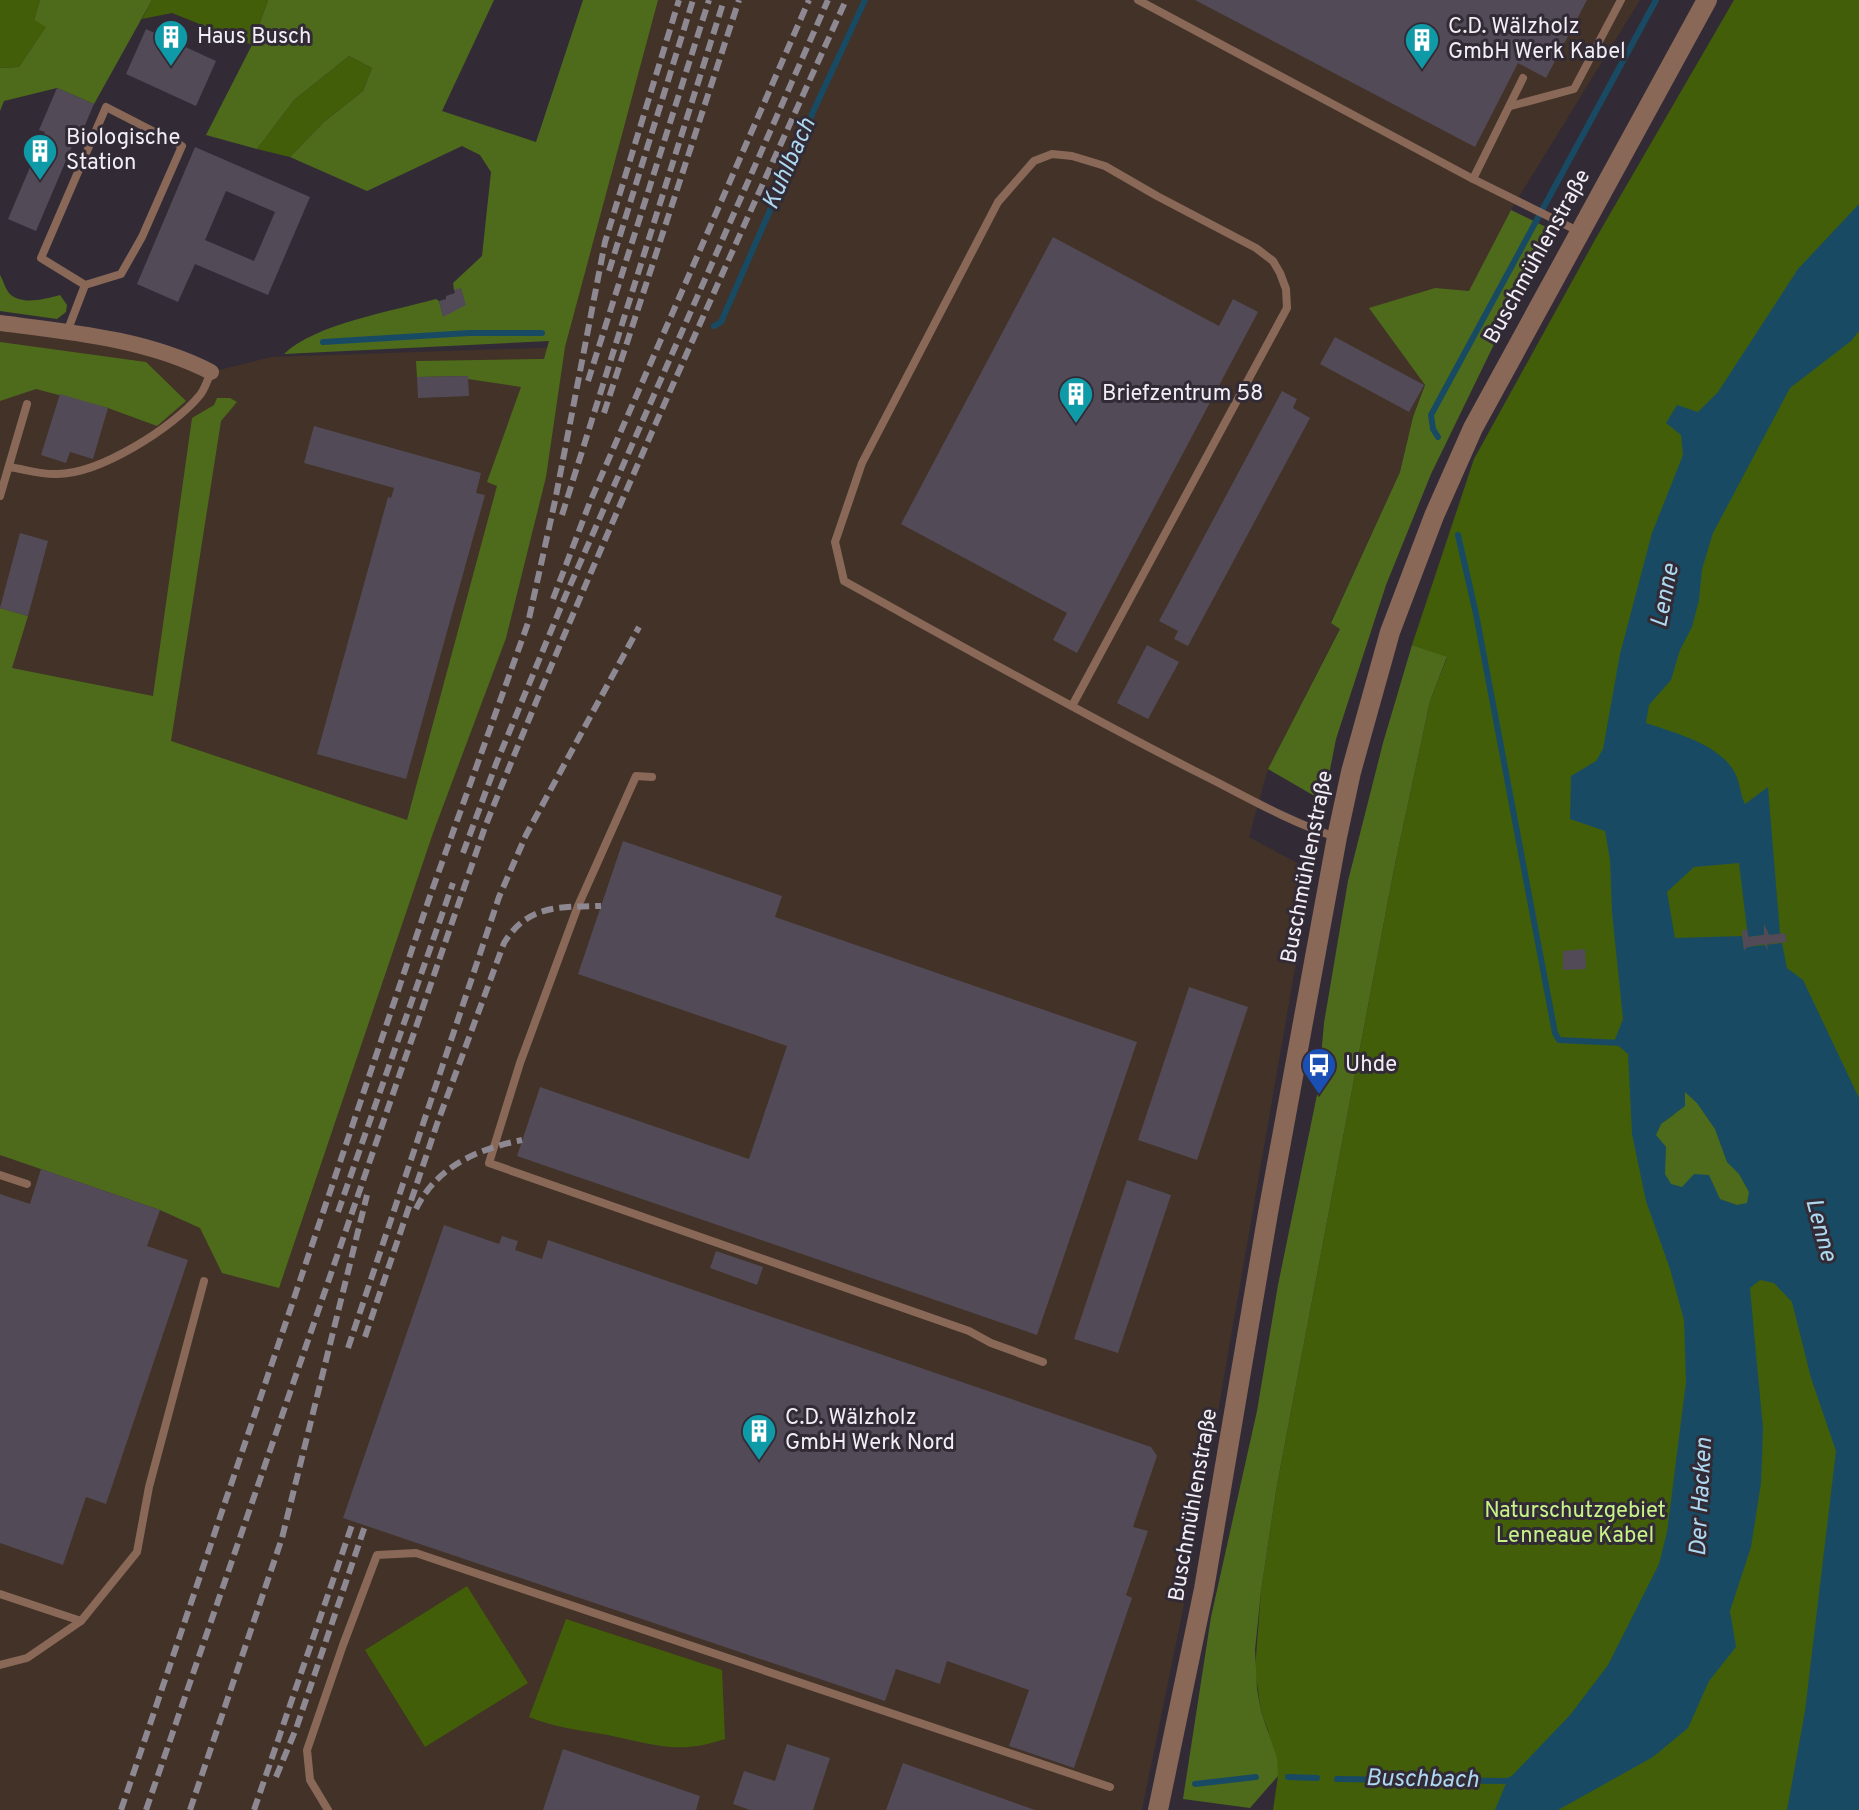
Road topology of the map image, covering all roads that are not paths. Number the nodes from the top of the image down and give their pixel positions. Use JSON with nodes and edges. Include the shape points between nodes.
{"nodes":[{"id":1,"x":1138,"y":0,"type":"edge"},
{"id":2,"x":1621,"y":0,"type":"edge"},
{"id":3,"x":1707,"y":0,"type":"edge"},
{"id":4,"x":1523,"y":78,"type":"dead end"},
{"id":5,"x":1511,"y":106,"type":"junction"},
{"id":6,"x":1473,"y":179,"type":"junction"},
{"id":7,"x":1580,"y":232,"type":"junction"},
{"id":8,"x":85,"y":285,"type":"junction"},
{"id":9,"x":0,"y":323,"type":"edge"},
{"id":10,"x":67,"y":333,"type":"junction"},
{"id":11,"x":211,"y":372,"type":"joint"},
{"id":12,"x":27,"y":404,"type":"dead end"},
{"id":13,"x":9,"y":467,"type":"junction"},
{"id":14,"x":0,"y":496,"type":"edge"},
{"id":15,"x":1072,"y":706,"type":"junction"},
{"id":16,"x":652,"y":777,"type":"dead end"},
{"id":17,"x":1337,"y":837,"type":"junction"},
{"id":18,"x":0,"y":1175,"type":"edge"},
{"id":19,"x":27,"y":1184,"type":"dead end"},
{"id":20,"x":204,"y":1281,"type":"dead end"},
{"id":21,"x":1043,"y":1362,"type":"dead end"},
{"id":22,"x":0,"y":1594,"type":"edge"},
{"id":23,"x":81,"y":1621,"type":"junction"},
{"id":24,"x":0,"y":1665,"type":"edge"},
{"id":25,"x":1110,"y":1787,"type":"dead end"},
{"id":26,"x":328,"y":1810,"type":"edge"},
{"id":27,"x":1158,"y":1810,"type":"edge"}],
"edges":[{"from":1,"to":6,"type":"lane"},
{"from":2,"to":5,"type":"lane","via":[[1574,89]]},
{"from":3,"to":7,"type":"street","name":"Buschmühlenstraße"},
{"from":4,"to":5,"type":"lane"},
{"from":5,"to":6,"type":"lane"},
{"from":6,"to":7,"type":"lane"},
{"from":7,"to":17,"type":"street","name":"Buschmühlenstraße","via":[[1473,428],[1434,516],[1390,632]]},
{"from":8,"to":8,"type":"lane","via":[[121,274],[182,146],[106,107],[41,258]]},
{"from":8,"to":10,"type":"lane"},
{"from":9,"to":10,"type":"street"},
{"from":10,"to":11,"type":"street","via":[[155,348]]},
{"from":11,"to":13,"type":"lane","via":[[201,394],[171,421],[104,464],[58,475]]},
{"from":12,"to":13,"type":"lane"},
{"from":13,"to":14,"type":"lane"},
{"from":15,"to":15,"type":"lane","via":[[844,581],[835,542],[862,463],[998,202],[1034,161],[1052,154],[1105,166],[1256,248],[1273,261],[1286,289],[1287,308]]},
{"from":15,"to":17,"type":"lane","via":[[1303,826]]},
{"from":16,"to":21,"type":"lane","via":[[636,776],[578,906],[489,1163],[969,1331]]},
{"from":17,"to":27,"type":"street","name":"Buschmühlenstraße","via":[[1204,1589]]},
{"from":18,"to":19,"type":"lane"},
{"from":20,"to":23,"type":"lane","via":[[137,1552]]},
{"from":22,"to":23,"type":"lane"},
{"from":23,"to":24,"type":"lane","via":[[27,1658]]},
{"from":25,"to":26,"type":"lane","via":[[416,1553],[377,1555],[333,1674],[307,1750],[310,1780]]}]}
